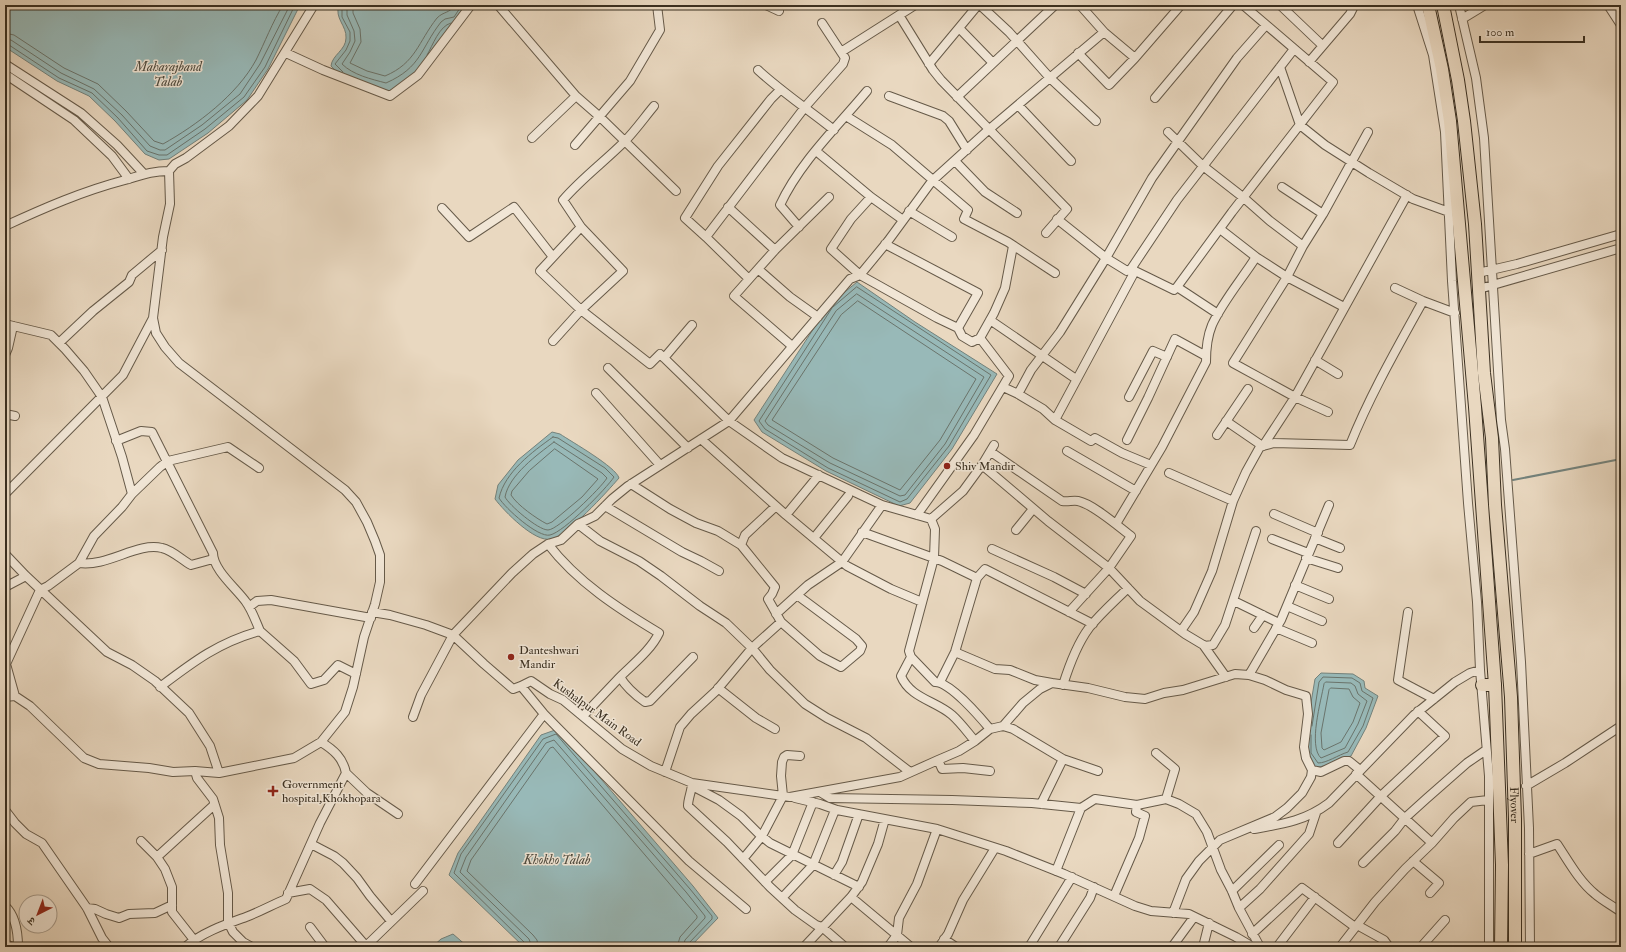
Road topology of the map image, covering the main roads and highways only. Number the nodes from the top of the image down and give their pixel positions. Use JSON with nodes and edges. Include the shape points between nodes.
{"nodes":[{"id":1,"x":1428,"y":5,"type":"edge"},
{"id":2,"x":1443,"y":5,"type":"edge"},
{"id":3,"x":1482,"y":685,"type":"road end"},
{"id":4,"x":1495,"y":685,"type":"junction"},
{"id":5,"x":1501,"y":947,"type":"edge"},
{"id":6,"x":1515,"y":947,"type":"edge"}],
"edges":[{"from":1,"to":4,"type":"highway","name":"Flyover","via":[[1450,121],[1475,407]]},
{"from":2,"to":6,"type":"highway","name":"Flyover","via":[[1464,121],[1484,373],[1492,438],[1495,505],[1515,662],[1510,697],[1515,819]]},
{"from":3,"to":4,"type":"highway"},
{"from":4,"to":5,"type":"highway","name":"Flyover","via":[[1502,865]]}]}
